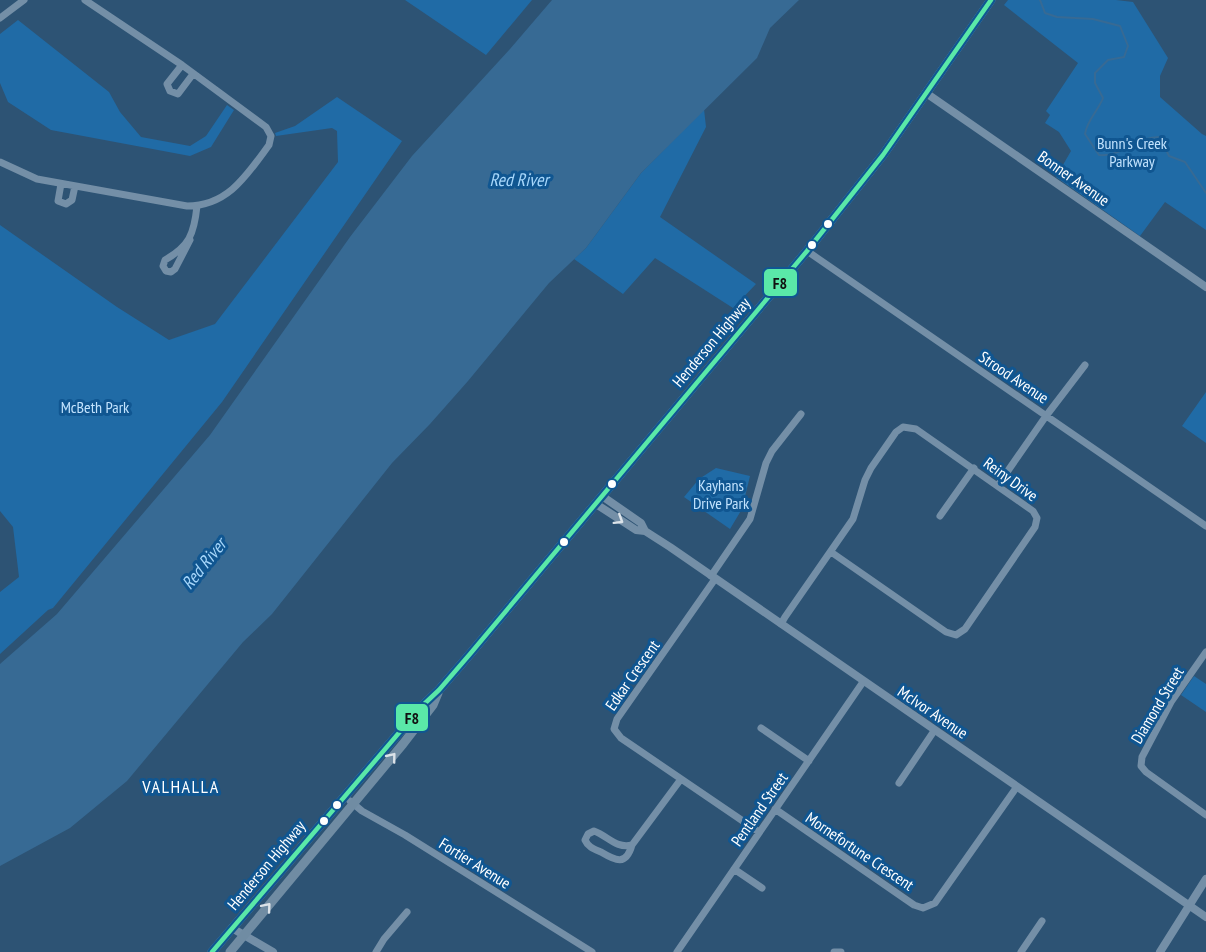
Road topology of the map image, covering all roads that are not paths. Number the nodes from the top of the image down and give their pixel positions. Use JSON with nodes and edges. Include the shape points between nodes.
{"nodes":[{"id":1,"x":24,"y":0,"type":"edge"},
{"id":2,"x":85,"y":0,"type":"edge"},
{"id":3,"x":991,"y":0,"type":"edge"},
{"id":4,"x":0,"y":18,"type":"edge"},
{"id":5,"x":182,"y":65,"type":"junction"},
{"id":6,"x":193,"y":74,"type":"junction"},
{"id":7,"x":926,"y":93,"type":"junction"},
{"id":8,"x":0,"y":162,"type":"edge"},
{"id":9,"x":61,"y":184,"type":"junction"},
{"id":10,"x":75,"y":186,"type":"junction"},
{"id":11,"x":197,"y":207,"type":"junction"},
{"id":12,"x":190,"y":240,"type":"junction"},
{"id":13,"x":807,"y":251,"type":"junction"},
{"id":14,"x":1206,"y":287,"type":"edge"},
{"id":15,"x":1086,"y":365,"type":"dead end"},
{"id":16,"x":801,"y":414,"type":"dead end"},
{"id":17,"x":1046,"y":416,"type":"junction"},
{"id":18,"x":974,"y":468,"type":"junction"},
{"id":19,"x":998,"y":485,"type":"junction"},
{"id":20,"x":602,"y":496,"type":"junction"},
{"id":21,"x":596,"y":504,"type":"junction"},
{"id":22,"x":940,"y":516,"type":"dead end"},
{"id":23,"x":1206,"y":526,"type":"edge"},
{"id":24,"x":645,"y":531,"type":"junction"},
{"id":25,"x":831,"y":552,"type":"junction"},
{"id":26,"x":713,"y":577,"type":"junction"},
{"id":27,"x":781,"y":624,"type":"junction"},
{"id":28,"x":1206,"y":652,"type":"edge"},
{"id":29,"x":863,"y":682,"type":"junction"},
{"id":30,"x":439,"y":690,"type":"junction"},
{"id":31,"x":761,"y":728,"type":"dead end"},
{"id":32,"x":934,"y":731,"type":"junction"},
{"id":33,"x":808,"y":761,"type":"junction"},
{"id":34,"x":681,"y":779,"type":"junction"},
{"id":35,"x":898,"y":783,"type":"dead end"},
{"id":36,"x":1016,"y":788,"type":"junction"},
{"id":37,"x":344,"y":796,"type":"junction"},
{"id":38,"x":354,"y":804,"type":"junction"},
{"id":39,"x":775,"y":809,"type":"junction"},
{"id":40,"x":1206,"y":814,"type":"edge"},
{"id":41,"x":759,"y":832,"type":"junction"},
{"id":42,"x":632,"y":845,"type":"junction"},
{"id":43,"x":734,"y":869,"type":"junction"},
{"id":44,"x":1206,"y":879,"type":"edge"},
{"id":45,"x":762,"y":888,"type":"dead end"},
{"id":46,"x":1189,"y":906,"type":"junction"},
{"id":47,"x":407,"y":912,"type":"dead end"},
{"id":48,"x":1206,"y":917,"type":"edge"},
{"id":49,"x":1042,"y":921,"type":"dead end"},
{"id":50,"x":232,"y":928,"type":"junction"},
{"id":51,"x":244,"y":935,"type":"junction"},
{"id":52,"x":212,"y":952,"type":"edge"},
{"id":53,"x":230,"y":952,"type":"edge"},
{"id":54,"x":273,"y":952,"type":"edge"},
{"id":55,"x":376,"y":952,"type":"edge"},
{"id":56,"x":592,"y":952,"type":"edge"},
{"id":57,"x":677,"y":952,"type":"edge"},
{"id":58,"x":834,"y":952,"type":"edge"},
{"id":59,"x":841,"y":952,"type":"edge"},
{"id":60,"x":1021,"y":952,"type":"edge"},
{"id":61,"x":1161,"y":952,"type":"edge"}],
"edges":[{"from":1,"to":4,"type":"street"},
{"from":2,"to":5,"type":"street"},
{"from":3,"to":7,"type":"main road","name":"Henderson Highway"},
{"from":5,"to":6,"type":"street"},
{"from":5,"to":6,"type":"street","via":[[167,84],[170,91],[178,94]]},
{"from":6,"to":11,"type":"street","via":[[267,127],[271,136],[269,145],[234,190]]},
{"from":7,"to":13,"type":"main road","name":"Henderson Highway"},
{"from":7,"to":14,"type":"street","name":"Bonner Avenue"},
{"from":8,"to":9,"type":"street","via":[[28,176]]},
{"from":9,"to":10,"type":"street"},
{"from":9,"to":10,"type":"street","via":[[58,201],[62,204],[72,200]]},
{"from":10,"to":11,"type":"street"},
{"from":11,"to":12,"type":"street"},
{"from":12,"to":12,"type":"street","via":[[165,260],[166,271],[175,269]]},
{"from":13,"to":17,"type":"street","name":"Strood Avenue"},
{"from":13,"to":20,"type":"main road","name":"Henderson Highway"},
{"from":15,"to":17,"type":"street"},
{"from":16,"to":26,"type":"street","via":[[766,462],[750,519]]},
{"from":17,"to":19,"type":"street"},
{"from":17,"to":23,"type":"street","name":"Strood Avenue"},
{"from":18,"to":19,"type":"street","name":"Reiny Drive"},
{"from":18,"to":22,"type":"street"},
{"from":18,"to":25,"type":"street","name":"Reiny Drive","via":[[916,429],[903,427],[871,468],[856,513]]},
{"from":19,"to":25,"type":"street","name":"Reiny Drive","via":[[1033,511],[1037,518],[1035,527],[965,628],[956,635],[946,632]]},
{"from":20,"to":21,"type":"main road","name":"Henderson Highway"},
{"from":20,"to":24,"type":"street","name":"McIvor Avenue","via":[[641,523]]},
{"from":21,"to":24,"type":"street","name":"McIvor Avenue","one_way":true,"via":[[636,530]]},
{"from":21,"to":30,"type":"main road","name":"Henderson Highway"},
{"from":24,"to":26,"type":"street","name":"McIvor Avenue"},
{"from":25,"to":27,"type":"street","name":"Reiny Drive"},
{"from":26,"to":27,"type":"street","name":"McIvor Avenue"},
{"from":26,"to":34,"type":"street","name":"Edkar Crescent","via":[[614,729],[621,738]]},
{"from":27,"to":29,"type":"street","name":"McIvor Avenue"},
{"from":28,"to":40,"type":"street","name":"Diamond Street","via":[[1171,702],[1141,766]]},
{"from":29,"to":32,"type":"street","name":"McIvor Avenue"},
{"from":29,"to":33,"type":"street","name":"Pentland Street"},
{"from":30,"to":37,"type":"main road","name":"Henderson Highway"},
{"from":38,"to":30,"type":"main road","name":"Henderson Highway","one_way":true,"via":[[433,705]]},
{"from":31,"to":33,"type":"street"},
{"from":32,"to":35,"type":"street"},
{"from":32,"to":36,"type":"street","name":"McIvor Avenue"},
{"from":33,"to":39,"type":"street","name":"Pentland Street"},
{"from":34,"to":41,"type":"street","name":"Edkar Crescent"},
{"from":34,"to":42,"type":"street"},
{"from":36,"to":39,"type":"street","name":"Mornefortune Crescent","via":[[934,903],[923,908]]},
{"from":36,"to":46,"type":"street","name":"McIvor Avenue"},
{"from":37,"to":38,"type":"street","name":"Fortier Avenue"},
{"from":37,"to":50,"type":"main road","name":"Henderson Highway"},
{"from":51,"to":38,"type":"main road","name":"Henderson Highway","one_way":true},
{"from":38,"to":56,"type":"street","name":"Fortier Avenue"},
{"from":39,"to":41,"type":"street","name":"Pentland Street"},
{"from":41,"to":43,"type":"street","name":"Pentland Street"},
{"from":42,"to":42,"type":"street","via":[[629,854],[614,860],[585,840],[594,831],[618,845]]},
{"from":43,"to":45,"type":"street"},
{"from":43,"to":57,"type":"street","name":"Pentland Street"},
{"from":44,"to":46,"type":"street"},
{"from":46,"to":48,"type":"street","name":"McIvor Avenue"},
{"from":46,"to":61,"type":"street"},
{"from":47,"to":55,"type":"street"},
{"from":49,"to":60,"type":"street"},
{"from":50,"to":51,"type":"street"},
{"from":50,"to":52,"type":"main road","name":"Henderson Highway"},
{"from":51,"to":53,"type":"main road","name":"Henderson Highway"},
{"from":51,"to":54,"type":"street"},
{"from":58,"to":59,"type":"street"}]}
